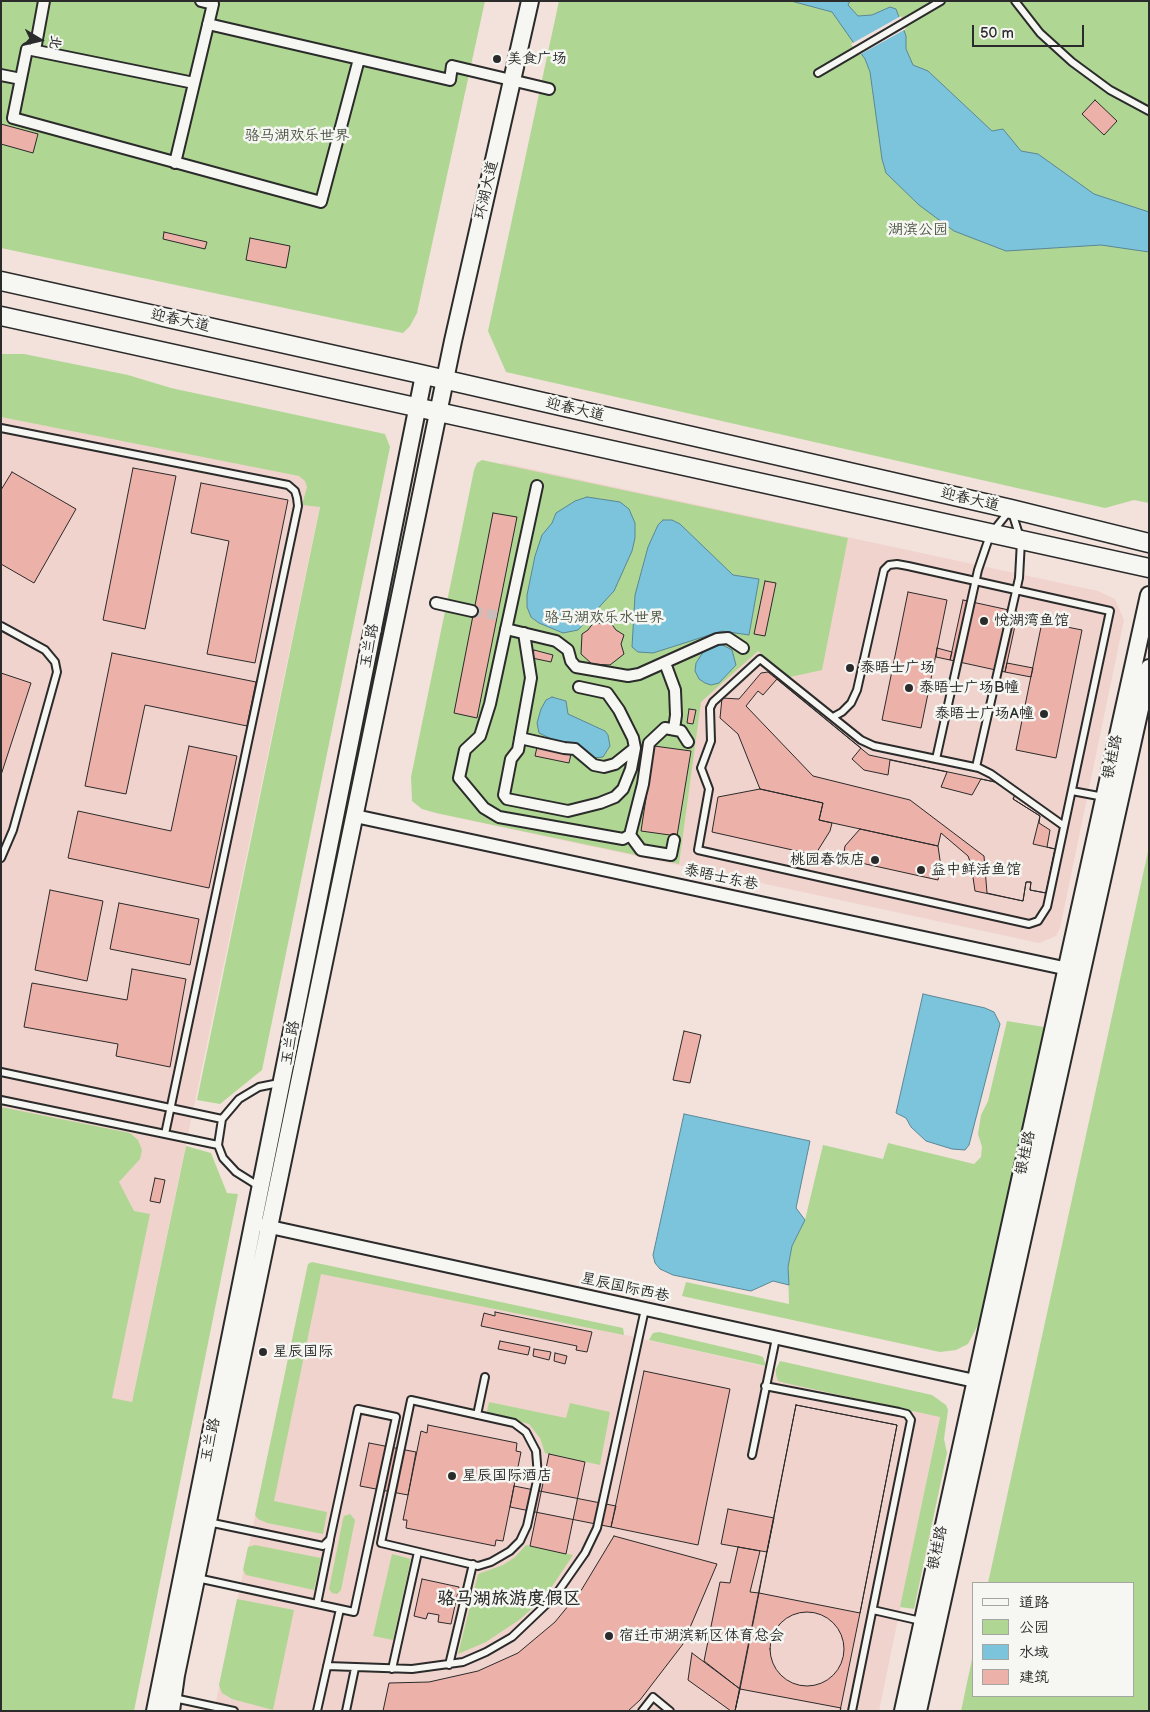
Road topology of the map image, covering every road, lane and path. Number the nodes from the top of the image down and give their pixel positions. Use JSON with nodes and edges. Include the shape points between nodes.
{"nodes":[{"id":1,"x":44,"y":1,"type":"edge"},
{"id":2,"x":200,"y":1,"type":"edge"},
{"id":3,"x":530,"y":1,"type":"edge"},
{"id":4,"x":941,"y":1,"type":"edge"},
{"id":5,"x":1015,"y":1,"type":"edge"},
{"id":6,"x":208,"y":24,"type":"junction"},
{"id":7,"x":35,"y":50,"type":"junction"},
{"id":8,"x":359,"y":59,"type":"junction"},
{"id":9,"x":818,"y":73,"type":"dead end"},
{"id":10,"x":1,"y":75,"type":"edge"},
{"id":11,"x":21,"y":78,"type":"junction"},
{"id":12,"x":512,"y":80,"type":"junction"},
{"id":13,"x":194,"y":83,"type":"junction"},
{"id":14,"x":549,"y":89,"type":"dead end"},
{"id":15,"x":1149,"y":111,"type":"edge"},
{"id":16,"x":175,"y":163,"type":"junction"},
{"id":17,"x":1,"y":281,"type":"edge"},
{"id":18,"x":1,"y":316,"type":"edge"},
{"id":19,"x":424,"y":375,"type":"junction"},
{"id":20,"x":446,"y":380,"type":"junction"},
{"id":21,"x":417,"y":408,"type":"junction"},
{"id":22,"x":439,"y":413,"type":"junction"},
{"id":23,"x":1,"y":428,"type":"edge"},
{"id":24,"x":537,"y":486,"type":"dead end"},
{"id":25,"x":1010,"y":509,"type":"junction"},
{"id":26,"x":990,"y":535,"type":"junction"},
{"id":27,"x":1021,"y":541,"type":"junction"},
{"id":28,"x":1149,"y":543,"type":"edge"},
{"id":29,"x":1149,"y":568,"type":"edge"},
{"id":30,"x":976,"y":581,"type":"junction"},
{"id":31,"x":1016,"y":590,"type":"junction"},
{"id":32,"x":1149,"y":595,"type":"edge"},
{"id":33,"x":436,"y":603,"type":"dead end"},
{"id":34,"x":472,"y":611,"type":"tunnel mouth"},
{"id":35,"x":1,"y":626,"type":"edge"},
{"id":36,"x":506,"y":629,"type":"junction"},
{"id":37,"x":524,"y":634,"type":"junction"},
{"id":38,"x":743,"y":648,"type":"dead end"},
{"id":39,"x":665,"y":663,"type":"junction"},
{"id":40,"x":1149,"y":668,"type":"edge"},
{"id":41,"x":579,"y":687,"type":"dead end"},
{"id":42,"x":832,"y":717,"type":"junction"},
{"id":43,"x":674,"y":729,"type":"junction"},
{"id":44,"x":520,"y":738,"type":"junction"},
{"id":45,"x":688,"y":742,"type":"dead end"},
{"id":46,"x":635,"y":748,"type":"junction"},
{"id":47,"x":936,"y":759,"type":"junction"},
{"id":48,"x":976,"y":767,"type":"junction"},
{"id":49,"x":1072,"y":791,"type":"junction"},
{"id":50,"x":1104,"y":797,"type":"junction"},
{"id":51,"x":355,"y":816,"type":"junction"},
{"id":52,"x":1064,"y":826,"type":"junction"},
{"id":53,"x":630,"y":835,"type":"junction"},
{"id":54,"x":674,"y":840,"type":"dead end"},
{"id":55,"x":1,"y":858,"type":"edge"},
{"id":56,"x":1074,"y":970,"type":"junction"},
{"id":57,"x":1,"y":1072,"type":"edge"},
{"id":58,"x":300,"y":1079,"type":"junction"},
{"id":59,"x":283,"y":1082,"type":"junction"},
{"id":60,"x":1,"y":1100,"type":"edge"},
{"id":61,"x":170,"y":1108,"type":"junction"},
{"id":62,"x":222,"y":1119,"type":"junction"},
{"id":63,"x":165,"y":1134,"type":"junction"},
{"id":64,"x":218,"y":1145,"type":"junction"},
{"id":65,"x":262,"y":1188,"type":"junction"},
{"id":66,"x":275,"y":1198,"type":"junction"},
{"id":67,"x":262,"y":1225,"type":"junction"},
{"id":68,"x":645,"y":1309,"type":"junction"},
{"id":69,"x":776,"y":1338,"type":"junction"},
{"id":70,"x":485,"y":1377,"type":"dead end"},
{"id":71,"x":982,"y":1383,"type":"junction"},
{"id":72,"x":765,"y":1386,"type":"junction"},
{"id":73,"x":477,"y":1415,"type":"junction"},
{"id":74,"x":752,"y":1455,"type":"dead end"},
{"id":75,"x":201,"y":1521,"type":"junction"},
{"id":76,"x":330,"y":1540,"type":"junction"},
{"id":77,"x":418,"y":1552,"type":"junction"},
{"id":78,"x":474,"y":1564,"type":"junction"},
{"id":79,"x":190,"y":1576,"type":"junction"},
{"id":80,"x":317,"y":1604,"type":"junction"},
{"id":81,"x":340,"y":1609,"type":"junction"},
{"id":82,"x":873,"y":1610,"type":"junction"},
{"id":83,"x":929,"y":1623,"type":"junction"},
{"id":84,"x":449,"y":1665,"type":"junction"},
{"id":85,"x":327,"y":1666,"type":"junction"},
{"id":86,"x":356,"y":1668,"type":"junction"},
{"id":87,"x":392,"y":1669,"type":"junction"},
{"id":88,"x":172,"y":1704,"type":"edge"},
{"id":89,"x":155,"y":1711,"type":"edge"},
{"id":90,"x":234,"y":1711,"type":"edge"},
{"id":91,"x":317,"y":1711,"type":"edge"},
{"id":92,"x":346,"y":1711,"type":"edge"},
{"id":93,"x":642,"y":1711,"type":"edge"},
{"id":94,"x":670,"y":1711,"type":"edge"},
{"id":95,"x":852,"y":1711,"type":"edge"},
{"id":96,"x":902,"y":1711,"type":"edge"},
{"id":97,"x":918,"y":1711,"type":"edge"}],
"edges":[{"from":1,"to":7,"type":"street"},
{"from":2,"to":6,"type":"street","via":[[213,4]]},
{"from":3,"to":12,"type":"street","name":"环湖大道"},
{"from":4,"to":9,"type":"lane"},
{"from":5,"to":15,"type":"lane","via":[[1040,32],[1072,62],[1110,90]]},
{"from":6,"to":8,"type":"street"},
{"from":6,"to":13,"type":"street"},
{"from":7,"to":11,"type":"street","via":[[27,48]]},
{"from":7,"to":13,"type":"street"},
{"from":8,"to":12,"type":"street","via":[[450,80],[452,66]]},
{"from":8,"to":16,"type":"street","via":[[321,202]]},
{"from":10,"to":11,"type":"street"},
{"from":11,"to":16,"type":"street","via":[[12,118]]},
{"from":12,"to":14,"type":"street"},
{"from":12,"to":20,"type":"street","name":"环湖大道"},
{"from":13,"to":16,"type":"street"},
{"from":17,"to":19,"type":"main road","name":"迎春大道"},
{"from":18,"to":21,"type":"main road","name":"迎春大道"},
{"from":19,"to":20,"type":"main road","name":"迎春大道"},
{"from":19,"to":21,"type":"street","name":"玉兰路"},
{"from":20,"to":22,"type":"street","name":"玉兰路"},
{"from":20,"to":25,"type":"main road","name":"迎春大道"},
{"from":21,"to":22,"type":"main road","name":"迎春大道"},
{"from":21,"to":59,"type":"street","name":"玉兰路"},
{"from":22,"to":26,"type":"main road","name":"迎春大道"},
{"from":22,"to":51,"type":"street","name":"玉兰路"},
{"from":23,"to":61,"type":"lane","via":[[288,485],[297,498],[298,506]]},
{"from":24,"to":36,"type":"street","via":[[504,617]]},
{"from":25,"to":26,"type":"lane"},
{"from":25,"to":27,"type":"lane"},
{"from":25,"to":28,"type":"main road","name":"迎春大道"},
{"from":26,"to":27,"type":"main road","name":"迎春大道"},
{"from":26,"to":30,"type":"lane"},
{"from":27,"to":29,"type":"main road","name":"迎春大道"},
{"from":27,"to":31,"type":"lane"},
{"from":30,"to":31,"type":"lane"},
{"from":30,"to":42,"type":"lane","via":[[897,564],[888,565],[884,570],[857,690],[842,712]]},
{"from":30,"to":47,"type":"lane"},
{"from":31,"to":48,"type":"lane"},
{"from":31,"to":49,"type":"lane","via":[[1110,611]]},
{"from":32,"to":50,"type":"street","name":"银桂路"},
{"from":33,"to":34,"type":"street"},
{"from":35,"to":55,"type":"lane","via":[[45,650],[55,662],[57,672],[13,830]]},
{"from":36,"to":37,"type":"street"},
{"from":36,"to":53,"type":"street","via":[[484,726],[476,742],[465,750],[459,778],[484,808],[499,817],[615,839]]},
{"from":37,"to":39,"type":"street","via":[[556,641],[568,650],[576,667],[591,671],[628,676]]},
{"from":37,"to":44,"type":"street","via":[[531,678]]},
{"from":38,"to":39,"type":"street","via":[[723,638]]},
{"from":39,"to":43,"type":"street","via":[[675,690]]},
{"from":40,"to":56,"type":"street","name":"银桂路"},
{"from":41,"to":46,"type":"street","via":[[607,693],[623,717]]},
{"from":42,"to":47,"type":"lane","via":[[874,746]]},
{"from":42,"to":52,"type":"lane","via":[[760,659],[712,702],[711,741],[701,768],[709,789],[698,850],[1029,924],[1038,921],[1047,907]]},
{"from":43,"to":45,"type":"street","via":[[682,731]]},
{"from":43,"to":53,"type":"street","via":[[666,728],[649,742],[643,784]]},
{"from":44,"to":46,"type":"street","via":[[575,749],[594,765],[604,767],[615,764]]},
{"from":44,"to":46,"type":"street","via":[[518,750],[510,759],[504,795],[513,801],[568,810],[600,803],[619,793],[628,780]]},
{"from":47,"to":48,"type":"lane"},
{"from":48,"to":52,"type":"lane","via":[[991,774]]},
{"from":49,"to":50,"type":"lane"},
{"from":49,"to":52,"type":"lane"},
{"from":50,"to":56,"type":"street","name":"银桂路"},
{"from":51,"to":56,"type":"street","name":"泰晤士东巷"},
{"from":51,"to":58,"type":"street","name":"玉兰路"},
{"from":53,"to":54,"type":"street","via":[[642,850],[671,854]]},
{"from":56,"to":71,"type":"street","name":"银桂路"},
{"from":57,"to":61,"type":"lane"},
{"from":58,"to":59,"type":"lane"},
{"from":58,"to":66,"type":"street","name":"玉兰路"},
{"from":59,"to":62,"type":"lane","via":[[259,1087],[239,1099]]},
{"from":59,"to":65,"type":"street","name":"玉兰路"},
{"from":60,"to":63,"type":"lane"},
{"from":61,"to":62,"type":"lane"},
{"from":61,"to":63,"type":"lane"},
{"from":62,"to":64,"type":"lane"},
{"from":63,"to":64,"type":"lane"},
{"from":64,"to":65,"type":"lane","via":[[236,1172]]},
{"from":65,"to":66,"type":"lane"},
{"from":65,"to":67,"type":"street","name":"玉兰路"},
{"from":66,"to":67,"type":"street","name":"玉兰路"},
{"from":67,"to":68,"type":"street","name":"星辰国际西巷"},
{"from":67,"to":75,"type":"street","name":"玉兰路"},
{"from":68,"to":69,"type":"street","name":"星辰国际西巷"},
{"from":68,"to":84,"type":"lane","via":[[592,1542],[566,1583],[531,1621],[486,1652]]},
{"from":69,"to":71,"type":"street","name":"星辰国际西巷"},
{"from":69,"to":72,"type":"lane"},
{"from":70,"to":73,"type":"lane"},
{"from":71,"to":83,"type":"street","name":"银桂路"},
{"from":72,"to":74,"type":"lane"},
{"from":72,"to":82,"type":"lane","via":[[899,1412],[907,1414],[911,1420]]},
{"from":73,"to":77,"type":"lane","via":[[412,1400],[381,1543]]},
{"from":73,"to":78,"type":"lane","via":[[514,1423],[526,1432],[536,1451],[538,1476],[527,1526],[520,1541],[490,1562]]},
{"from":75,"to":76,"type":"lane","via":[[323,1546]]},
{"from":75,"to":79,"type":"street","name":"玉兰路"},
{"from":76,"to":80,"type":"lane"},
{"from":76,"to":81,"type":"lane","via":[[358,1409],[396,1417],[354,1612]]},
{"from":77,"to":78,"type":"lane"},
{"from":77,"to":87,"type":"lane"},
{"from":78,"to":84,"type":"lane"},
{"from":79,"to":80,"type":"lane"},
{"from":79,"to":88,"type":"street","name":"玉兰路"},
{"from":79,"to":89,"type":"street","name":"玉兰路"},
{"from":80,"to":81,"type":"lane"},
{"from":81,"to":85,"type":"lane"},
{"from":82,"to":83,"type":"lane"},
{"from":82,"to":95,"type":"lane"},
{"from":83,"to":96,"type":"street","name":"银桂路"},
{"from":83,"to":97,"type":"street","name":"银桂路"},
{"from":84,"to":87,"type":"lane"},
{"from":85,"to":86,"type":"lane"},
{"from":85,"to":91,"type":"lane"},
{"from":86,"to":87,"type":"lane"},
{"from":86,"to":92,"type":"lane"},
{"from":88,"to":90,"type":"lane"},
{"from":93,"to":94,"type":"lane","via":[[653,1697]]}]}
